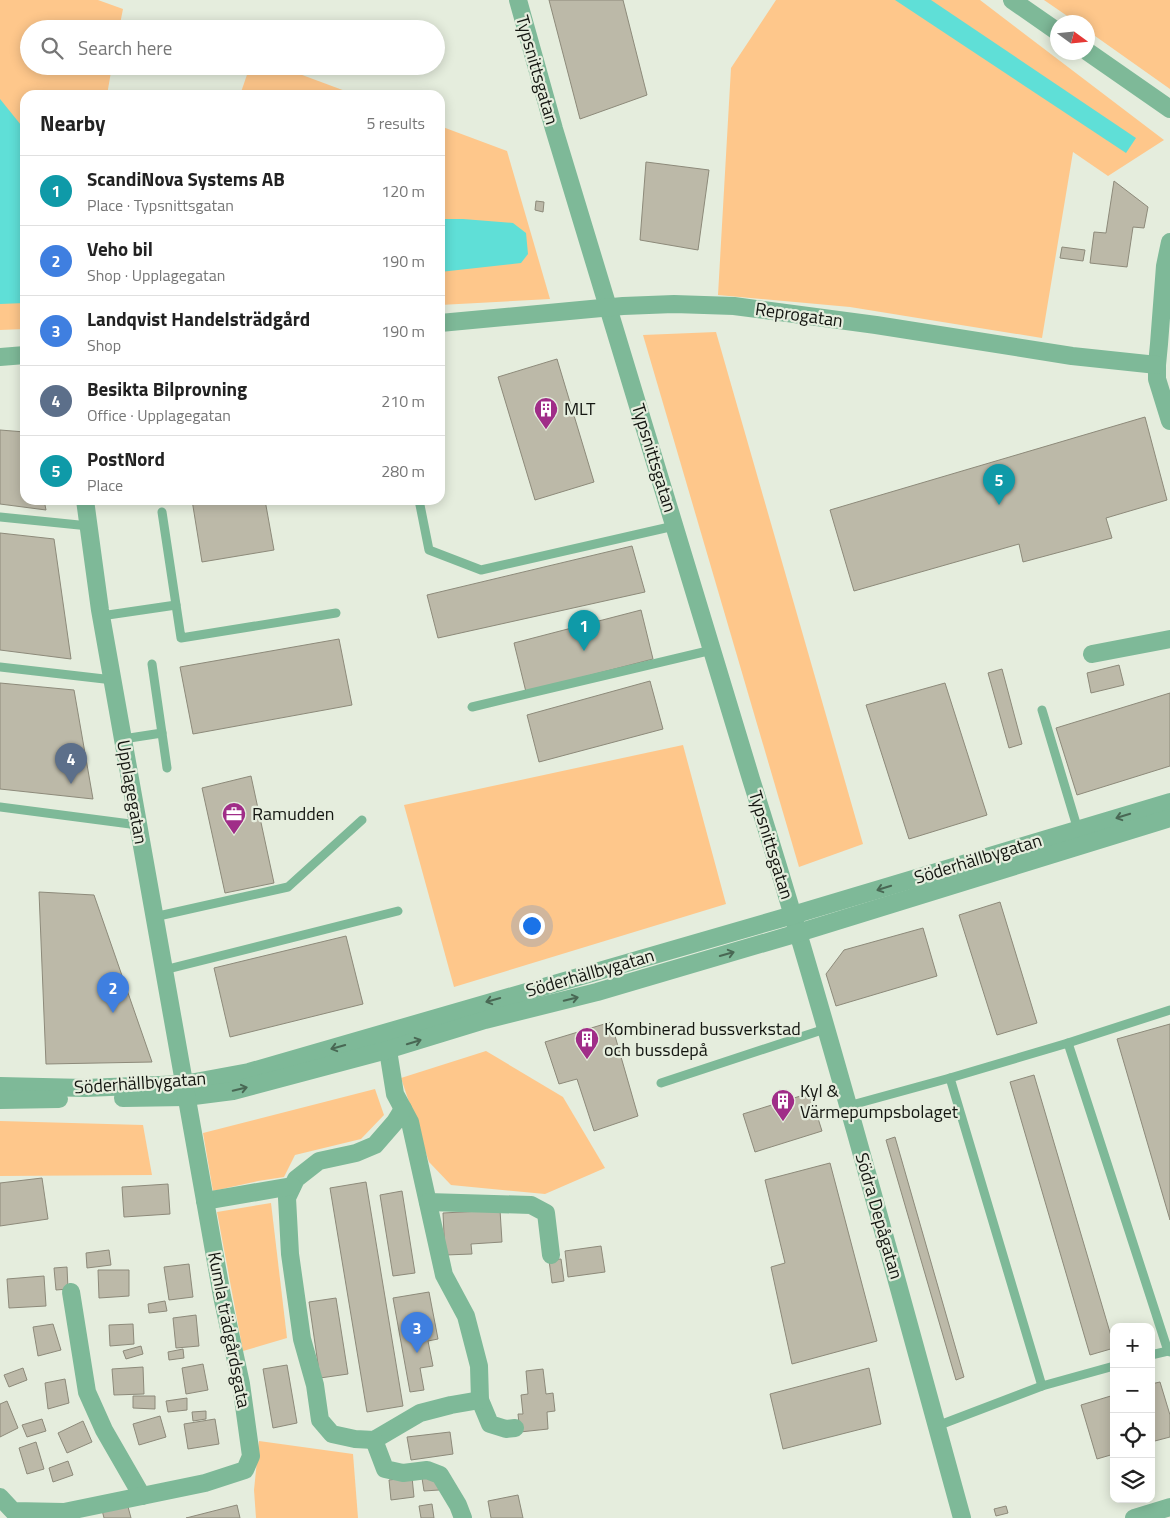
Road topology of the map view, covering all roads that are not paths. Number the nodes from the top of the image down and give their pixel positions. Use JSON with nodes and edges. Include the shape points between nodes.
{"nodes":[{"id":1,"x":518,"y":0,"type":"edge"},
{"id":2,"x":1012,"y":0,"type":"edge"},
{"id":3,"x":1050,"y":26,"type":"edge"},
{"id":4,"x":1095,"y":57,"type":"edge"},
{"id":5,"x":1170,"y":109,"type":"edge"},
{"id":6,"x":1170,"y":242,"type":"edge"},
{"id":7,"x":608,"y":307,"type":"junction"},
{"id":8,"x":445,"y":323,"type":"edge"},
{"id":9,"x":20,"y":355,"type":"edge"},
{"id":10,"x":0,"y":357,"type":"edge"},
{"id":11,"x":1156,"y":365,"type":"junction"},
{"id":12,"x":1170,"y":421,"type":"edge"},
{"id":13,"x":86,"y":505,"type":"edge"},
{"id":14,"x":420,"y":505,"type":"edge"},
{"id":15,"x":162,"y":512,"type":"dead end"},
{"id":16,"x":0,"y":517,"type":"edge"},
{"id":17,"x":89,"y":526,"type":"junction"},
{"id":18,"x":674,"y":526,"type":"junction"},
{"id":19,"x":176,"y":605,"type":"junction"},
{"id":20,"x":336,"y":613,"type":"dead end"},
{"id":21,"x":101,"y":616,"type":"junction"},
{"id":22,"x":1170,"y":639,"type":"edge"},
{"id":23,"x":712,"y":650,"type":"junction"},
{"id":24,"x":1092,"y":654,"type":"dead end"},
{"id":25,"x":152,"y":664,"type":"dead end"},
{"id":26,"x":0,"y":667,"type":"edge"},
{"id":27,"x":112,"y":680,"type":"junction"},
{"id":28,"x":472,"y":707,"type":"dead end"},
{"id":29,"x":1042,"y":710,"type":"dead end"},
{"id":30,"x":162,"y":733,"type":"junction"},
{"id":31,"x":123,"y":739,"type":"junction"},
{"id":32,"x":167,"y":768,"type":"dead end"},
{"id":33,"x":1170,"y":802,"type":"edge"},
{"id":34,"x":0,"y":807,"type":"edge"},
{"id":35,"x":1170,"y":818,"type":"edge"},
{"id":36,"x":362,"y":820,"type":"dead end"},
{"id":37,"x":138,"y":824,"type":"junction"},
{"id":38,"x":1078,"y":830,"type":"junction"},
{"id":39,"x":398,"y":911,"type":"dead end"},
{"id":40,"x":792,"y":915,"type":"junction"},
{"id":41,"x":154,"y":917,"type":"junction"},
{"id":42,"x":798,"y":933,"type":"junction"},
{"id":43,"x":164,"y":970,"type":"junction"},
{"id":44,"x":1170,"y":1010,"type":"edge"},
{"id":45,"x":825,"y":1029,"type":"junction"},
{"id":46,"x":386,"y":1042,"type":"junction"},
{"id":47,"x":1068,"y":1044,"type":"junction"},
{"id":48,"x":950,"y":1078,"type":"junction"},
{"id":49,"x":661,"y":1083,"type":"dead end"},
{"id":50,"x":0,"y":1086,"type":"edge"},
{"id":51,"x":185,"y":1091,"type":"junction"},
{"id":52,"x":0,"y":1100,"type":"edge"},
{"id":53,"x":848,"y":1106,"type":"junction"},
{"id":54,"x":403,"y":1109,"type":"junction"},
{"id":55,"x":292,"y":1186,"type":"junction"},
{"id":56,"x":205,"y":1200,"type":"junction"},
{"id":57,"x":428,"y":1202,"type":"junction"},
{"id":58,"x":551,"y":1255,"type":"dead end"},
{"id":59,"x":70,"y":1292,"type":"dead end"},
{"id":60,"x":1169,"y":1351,"type":"edge"},
{"id":61,"x":1155,"y":1354,"type":"edge"},
{"id":62,"x":1110,"y":1367,"type":"edge"},
{"id":63,"x":1042,"y":1386,"type":"junction"},
{"id":64,"x":480,"y":1400,"type":"junction"},
{"id":65,"x":937,"y":1426,"type":"junction"},
{"id":66,"x":515,"y":1428,"type":"dead end"},
{"id":67,"x":374,"y":1440,"type":"junction"},
{"id":68,"x":142,"y":1496,"type":"junction"},
{"id":69,"x":0,"y":1497,"type":"edge"},
{"id":70,"x":1170,"y":1508,"type":"edge"},
{"id":71,"x":463,"y":1518,"type":"edge"},
{"id":72,"x":962,"y":1518,"type":"edge"},
{"id":73,"x":1134,"y":1518,"type":"edge"}],
"edges":[{"from":1,"to":7,"type":"street","name":"Typsnittsgatan"},
{"from":2,"to":3,"type":"street"},
{"from":4,"to":5,"type":"street"},
{"from":6,"to":11,"type":"street"},
{"from":7,"to":8,"type":"street","name":"Reprogatan"},
{"from":7,"to":11,"type":"street","name":"Reprogatan","via":[[734,306],[1072,356]]},
{"from":7,"to":18,"type":"street","name":"Typsnittsgatan"},
{"from":9,"to":10,"type":"street"},
{"from":11,"to":12,"type":"street"},
{"from":13,"to":17,"type":"street","name":"Upplagegatan"},
{"from":14,"to":18,"type":"lane","via":[[429,550],[481,570]]},
{"from":15,"to":19,"type":"lane"},
{"from":16,"to":17,"type":"lane"},
{"from":17,"to":21,"type":"street","name":"Upplagegatan"},
{"from":18,"to":23,"type":"street","name":"Typsnittsgatan"},
{"from":19,"to":20,"type":"lane","via":[[181,638]]},
{"from":19,"to":21,"type":"lane"},
{"from":21,"to":27,"type":"street","name":"Upplagegatan"},
{"from":22,"to":24,"type":"street"},
{"from":23,"to":28,"type":"lane"},
{"from":23,"to":40,"type":"street","name":"Typsnittsgatan"},
{"from":25,"to":30,"type":"lane"},
{"from":26,"to":27,"type":"lane"},
{"from":27,"to":31,"type":"street","name":"Upplagegatan"},
{"from":29,"to":38,"type":"lane"},
{"from":30,"to":31,"type":"lane"},
{"from":30,"to":32,"type":"lane"},
{"from":31,"to":37,"type":"street","name":"Upplagegatan"},
{"from":33,"to":38,"type":"street","name":"Söderhällbygatan","one_way":true},
{"from":34,"to":37,"type":"lane"},
{"from":35,"to":42,"type":"street","name":"Söderhällbygatan"},
{"from":36,"to":41,"type":"lane","via":[[288,887]]},
{"from":37,"to":41,"type":"street","name":"Upplagegatan"},
{"from":38,"to":40,"type":"street","name":"Söderhällbygatan","one_way":true},
{"from":39,"to":43,"type":"lane"},
{"from":40,"to":42,"type":"street","name":"Södra Depågatan"},
{"from":40,"to":46,"type":"street","name":"Söderhällbygatan","one_way":true,"via":[[462,1009]]},
{"from":41,"to":43,"type":"street","name":"Upplagegatan"},
{"from":42,"to":45,"type":"street","name":"Södra Depågatan"},
{"from":46,"to":42,"type":"street","name":"Söderhällbygatan","one_way":true,"via":[[597,992]]},
{"from":43,"to":51,"type":"street","name":"Upplagegatan"},
{"from":44,"to":47,"type":"lane"},
{"from":45,"to":49,"type":"lane"},
{"from":45,"to":53,"type":"street","name":"Södra Depågatan"},
{"from":46,"to":51,"type":"street","name":"Söderhällbygatan","via":[[233,1091]]},
{"from":46,"to":54,"type":"street","via":[[395,1094]]},
{"from":47,"to":48,"type":"lane"},
{"from":47,"to":60,"type":"lane"},
{"from":48,"to":53,"type":"lane"},
{"from":48,"to":63,"type":"lane"},
{"from":50,"to":51,"type":"street","name":"Söderhällbygatan"},
{"from":51,"to":52,"type":"street","name":"Söderhällbygatan"},
{"from":51,"to":56,"type":"street","name":"Kumla trädgårdsgata"},
{"from":53,"to":65,"type":"street","name":"Södra Depågatan"},
{"from":54,"to":55,"type":"street","via":[[375,1145],[319,1161],[296,1178]]},
{"from":54,"to":57,"type":"street","via":[[410,1122]]},
{"from":55,"to":56,"type":"street"},
{"from":55,"to":67,"type":"street","via":[[287,1198],[290,1254],[302,1339],[315,1385],[320,1420],[332,1434],[355,1440]]},
{"from":56,"to":68,"type":"street","name":"Kumla trädgårdsgata","via":[[241,1384],[251,1456],[246,1470],[205,1483]]},
{"from":57,"to":58,"type":"street","via":[[531,1204],[546,1213]]},
{"from":57,"to":64,"type":"street","via":[[444,1276],[466,1316],[479,1366]]},
{"from":59,"to":68,"type":"street","via":[[87,1392],[104,1430]]},
{"from":60,"to":61,"type":"lane"},
{"from":62,"to":63,"type":"lane"},
{"from":63,"to":65,"type":"lane"},
{"from":64,"to":66,"type":"street","via":[[490,1424]]},
{"from":64,"to":67,"type":"street","via":[[420,1413]]},
{"from":65,"to":72,"type":"street","name":"Södra Depågatan"},
{"from":67,"to":71,"type":"street","via":[[385,1470],[403,1473],[427,1470],[440,1475]]},
{"from":68,"to":69,"type":"street","name":"Kumla trädgårdsgata","via":[[64,1512],[13,1512]]},
{"from":70,"to":73,"type":"street"}]}
